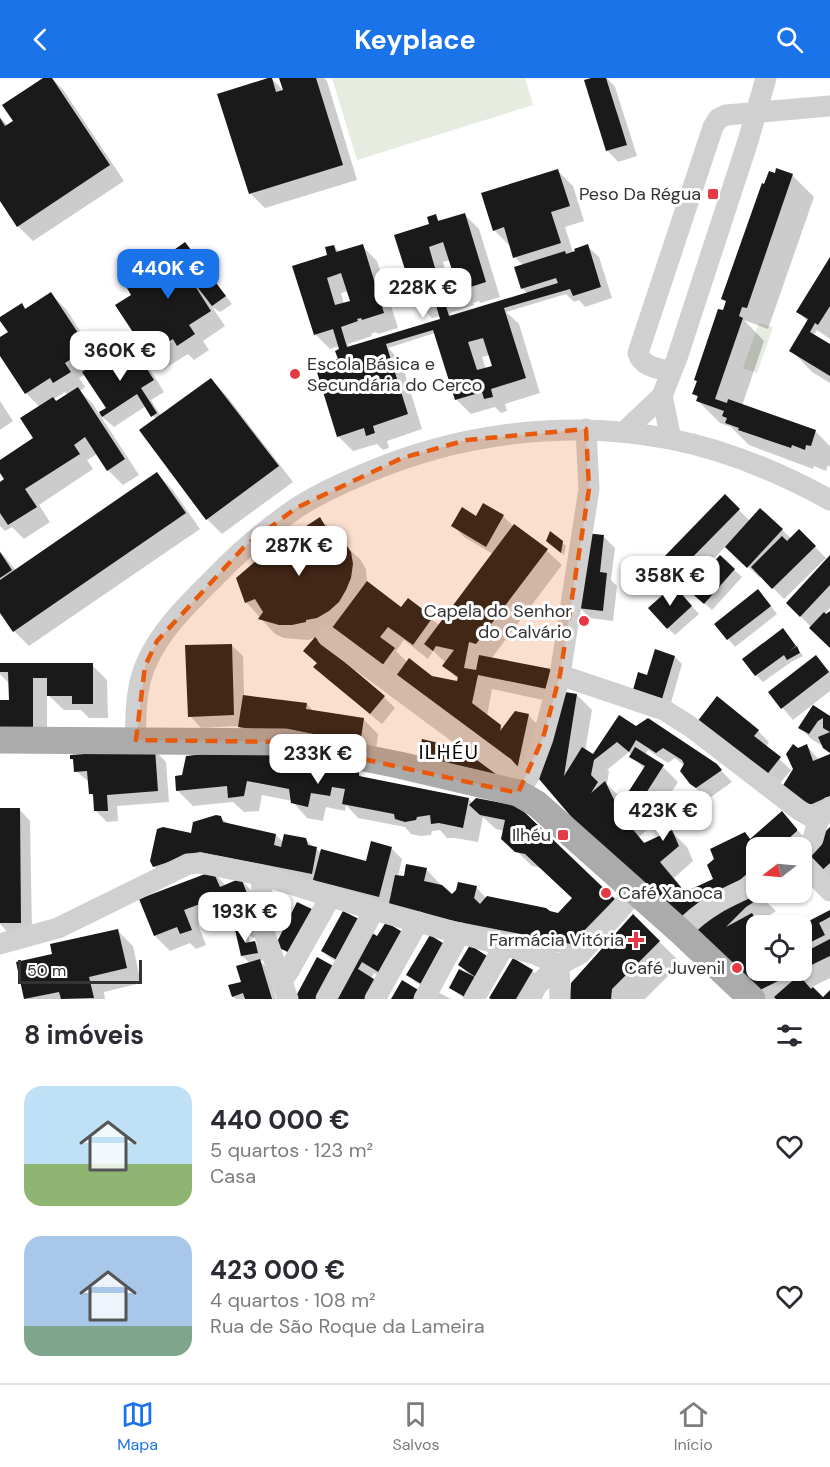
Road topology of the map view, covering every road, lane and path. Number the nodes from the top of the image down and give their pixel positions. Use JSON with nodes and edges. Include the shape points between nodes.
{"nodes":[{"id":1,"x":766,"y":78,"type":"edge"},
{"id":2,"x":830,"y":106,"type":"edge"},
{"id":3,"x":756,"y":114,"type":"junction"},
{"id":4,"x":671,"y":372,"type":"junction"},
{"id":5,"x":662,"y":396,"type":"junction"},
{"id":6,"x":586,"y":429,"type":"junction"},
{"id":7,"x":624,"y":432,"type":"junction"},
{"id":8,"x":671,"y":439,"type":"junction"},
{"id":9,"x":830,"y":500,"type":"edge"},
{"id":10,"x":327,"y":636,"type":"dead end"},
{"id":11,"x":561,"y":675,"type":"junction"},
{"id":12,"x":0,"y":740,"type":"edge"},
{"id":13,"x":136,"y":740,"type":"junction"},
{"id":14,"x":518,"y":793,"type":"junction"},
{"id":15,"x":824,"y":814,"type":"edge"},
{"id":16,"x":812,"y":840,"type":"edge"},
{"id":17,"x":812,"y":872,"type":"edge"},
{"id":18,"x":261,"y":875,"type":"junction"},
{"id":19,"x":746,"y":889,"type":"edge"},
{"id":20,"x":636,"y":891,"type":"junction"},
{"id":21,"x":830,"y":891,"type":"edge"},
{"id":22,"x":331,"y":896,"type":"junction"},
{"id":23,"x":374,"y":910,"type":"junction"},
{"id":24,"x":418,"y":922,"type":"junction"},
{"id":25,"x":681,"y":932,"type":"junction"},
{"id":26,"x":460,"y":933,"type":"junction"},
{"id":27,"x":0,"y":944,"type":"edge"},
{"id":28,"x":504,"y":946,"type":"junction"},
{"id":29,"x":559,"y":965,"type":"junction"},
{"id":30,"x":279,"y":979,"type":"junction"},
{"id":31,"x":288,"y":999,"type":"edge"},
{"id":32,"x":326,"y":999,"type":"edge"},
{"id":33,"x":375,"y":999,"type":"edge"},
{"id":34,"x":424,"y":999,"type":"edge"},
{"id":35,"x":474,"y":999,"type":"edge"},
{"id":36,"x":530,"y":999,"type":"edge"},
{"id":37,"x":560,"y":999,"type":"edge"},
{"id":38,"x":752,"y":999,"type":"edge"}],
"edges":[{"from":1,"to":3,"type":"street"},
{"from":2,"to":3,"type":"street"},
{"from":3,"to":4,"type":"street"},
{"from":3,"to":4,"type":"street","via":[[726,115],[713,127],[640,343],[639,359],[644,364]]},
{"from":4,"to":5,"type":"street"},
{"from":5,"to":7,"type":"street"},
{"from":5,"to":8,"type":"street"},
{"from":6,"to":7,"type":"street"},
{"from":6,"to":11,"type":"street","via":[[589,489]]},
{"from":6,"to":13,"type":"street","via":[[466,440],[402,458],[296,508],[244,547],[157,641],[142,676]]},
{"from":7,"to":8,"type":"street"},
{"from":8,"to":9,"type":"street","via":[[770,469]]},
{"from":10,"to":14,"type":"street","via":[[504,767],[513,777]]},
{"from":11,"to":14,"type":"street","via":[[532,767]]},
{"from":11,"to":15,"type":"street","via":[[664,710],[799,810]]},
{"from":12,"to":13,"type":"main road"},
{"from":13,"to":14,"type":"main road","via":[[285,742]]},
{"from":14,"to":20,"type":"main road","via":[[537,804]]},
{"from":15,"to":16,"type":"street"},
{"from":17,"to":21,"type":"street"},
{"from":18,"to":22,"type":"street"},
{"from":18,"to":27,"type":"street","via":[[188,864],[58,928]]},
{"from":18,"to":30,"type":"street","via":[[264,932]]},
{"from":19,"to":25,"type":"street","via":[[707,908]]},
{"from":20,"to":25,"type":"main road"},
{"from":20,"to":29,"type":"street","via":[[580,954]]},
{"from":22,"to":23,"type":"street"},
{"from":22,"to":30,"type":"street","via":[[287,974]]},
{"from":23,"to":24,"type":"street"},
{"from":23,"to":32,"type":"street"},
{"from":24,"to":26,"type":"street"},
{"from":24,"to":33,"type":"street"},
{"from":25,"to":38,"type":"main road"},
{"from":26,"to":28,"type":"street"},
{"from":26,"to":34,"type":"street"},
{"from":28,"to":29,"type":"street"},
{"from":28,"to":35,"type":"street"},
{"from":29,"to":36,"type":"street","via":[[537,986]]},
{"from":29,"to":37,"type":"street"},
{"from":30,"to":31,"type":"street"}]}
